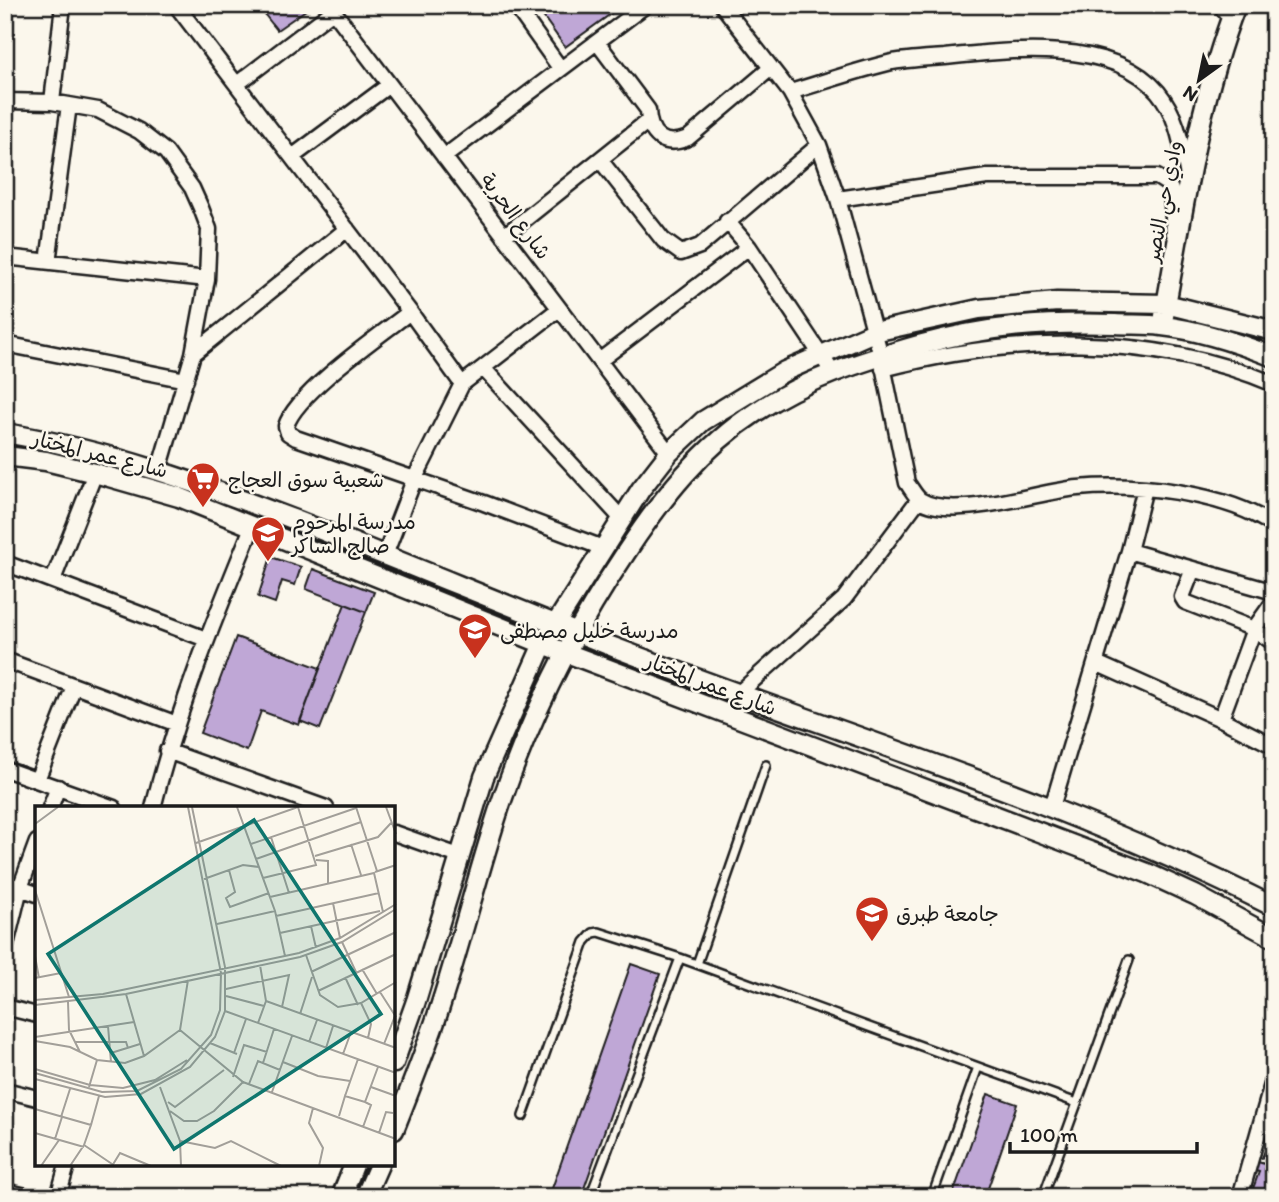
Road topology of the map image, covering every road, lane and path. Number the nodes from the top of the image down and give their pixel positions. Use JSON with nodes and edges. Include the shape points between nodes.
{"nodes":[{"id":1,"x":63,"y":5,"type":"edge"},
{"id":2,"x":515,"y":5,"type":"edge"},
{"id":3,"x":646,"y":5,"type":"edge"},
{"id":4,"x":722,"y":5,"type":"edge"},
{"id":5,"x":180,"y":6,"type":"edge"},
{"id":6,"x":331,"y":8,"type":"edge"},
{"id":7,"x":1229,"y":10,"type":"edge"},
{"id":8,"x":597,"y":42,"type":"junction"},
{"id":9,"x":560,"y":68,"type":"junction"},
{"id":10,"x":771,"y":68,"type":"junction"},
{"id":11,"x":237,"y":84,"type":"junction"},
{"id":12,"x":389,"y":85,"type":"junction"},
{"id":13,"x":790,"y":92,"type":"junction"},
{"id":14,"x":5,"y":101,"type":"edge"},
{"id":15,"x":52,"y":102,"type":"junction"},
{"id":16,"x":69,"y":105,"type":"junction"},
{"id":17,"x":648,"y":121,"type":"junction"},
{"id":18,"x":818,"y":145,"type":"junction"},
{"id":19,"x":292,"y":156,"type":"junction"},
{"id":20,"x":444,"y":157,"type":"junction"},
{"id":21,"x":601,"y":161,"type":"junction"},
{"id":22,"x":1189,"y":178,"type":"junction"},
{"id":23,"x":838,"y":199,"type":"junction"},
{"id":24,"x":727,"y":221,"type":"junction"},
{"id":25,"x":347,"y":229,"type":"junction"},
{"id":26,"x":504,"y":236,"type":"junction"},
{"id":27,"x":749,"y":247,"type":"junction"},
{"id":28,"x":1175,"y":253,"type":"junction"},
{"id":29,"x":5,"y":257,"type":"edge"},
{"id":30,"x":48,"y":262,"type":"junction"},
{"id":31,"x":207,"y":279,"type":"junction"},
{"id":32,"x":1166,"y":304,"type":"junction"},
{"id":33,"x":559,"y":309,"type":"junction"},
{"id":34,"x":410,"y":312,"type":"junction"},
{"id":35,"x":1162,"y":326,"type":"junction"},
{"id":36,"x":1274,"y":331,"type":"edge"},
{"id":37,"x":874,"y":332,"type":"junction"},
{"id":38,"x":5,"y":344,"type":"edge"},
{"id":39,"x":193,"y":354,"type":"junction"},
{"id":40,"x":821,"y":355,"type":"junction"},
{"id":41,"x":1274,"y":357,"type":"edge"},
{"id":42,"x":599,"y":361,"type":"junction"},
{"id":43,"x":882,"y":363,"type":"junction"},
{"id":44,"x":483,"y":368,"type":"junction"},
{"id":45,"x":833,"y":373,"type":"junction"},
{"id":46,"x":186,"y":380,"type":"junction"},
{"id":47,"x":462,"y":384,"type":"junction"},
{"id":48,"x":1274,"y":384,"type":"edge"},
{"id":49,"x":5,"y":433,"type":"edge"},
{"id":50,"x":669,"y":453,"type":"junction"},
{"id":51,"x":5,"y":456,"type":"edge"},
{"id":52,"x":159,"y":470,"type":"junction"},
{"id":53,"x":95,"y":473,"type":"junction"},
{"id":54,"x":414,"y":480,"type":"junction"},
{"id":55,"x":1144,"y":488,"type":"junction"},
{"id":56,"x":919,"y":499,"type":"junction"},
{"id":57,"x":622,"y":519,"type":"junction"},
{"id":58,"x":253,"y":525,"type":"junction"},
{"id":59,"x":1274,"y":526,"type":"edge"},
{"id":60,"x":603,"y":548,"type":"junction"},
{"id":61,"x":1129,"y":551,"type":"junction"},
{"id":62,"x":386,"y":555,"type":"junction"},
{"id":63,"x":5,"y":563,"type":"edge"},
{"id":64,"x":1193,"y":569,"type":"junction"},
{"id":65,"x":53,"y":580,"type":"junction"},
{"id":66,"x":1274,"y":592,"type":"edge"},
{"id":67,"x":1274,"y":601,"type":"edge"},
{"id":68,"x":555,"y":624,"type":"junction"},
{"id":69,"x":1254,"y":629,"type":"junction"},
{"id":70,"x":576,"y":632,"type":"junction"},
{"id":71,"x":206,"y":639,"type":"junction"},
{"id":72,"x":1274,"y":643,"type":"edge"},
{"id":73,"x":543,"y":644,"type":"junction"},
{"id":74,"x":566,"y":653,"type":"junction"},
{"id":75,"x":5,"y":660,"type":"edge"},
{"id":76,"x":1096,"y":663,"type":"junction"},
{"id":77,"x":74,"y":686,"type":"junction"},
{"id":78,"x":739,"y":693,"type":"junction"},
{"id":79,"x":1221,"y":719,"type":"junction"},
{"id":80,"x":177,"y":724,"type":"junction"},
{"id":81,"x":1274,"y":746,"type":"edge"},
{"id":82,"x":167,"y":751,"type":"junction"},
{"id":83,"x":766,"y":765,"type":"dead end"},
{"id":84,"x":5,"y":769,"type":"edge"},
{"id":85,"x":37,"y":780,"type":"junction"},
{"id":86,"x":58,"y":787,"type":"junction"},
{"id":87,"x":51,"y":806,"type":"edge"},
{"id":88,"x":109,"y":806,"type":"edge"},
{"id":89,"x":153,"y":806,"type":"edge"},
{"id":90,"x":320,"y":806,"type":"edge"},
{"id":91,"x":1052,"y":807,"type":"junction"},
{"id":92,"x":396,"y":834,"type":"edge"},
{"id":93,"x":35,"y":845,"type":"edge"},
{"id":94,"x":459,"y":856,"type":"junction"},
{"id":95,"x":12,"y":885,"type":"edge"},
{"id":96,"x":35,"y":893,"type":"edge"},
{"id":97,"x":1274,"y":907,"type":"edge"},
{"id":98,"x":1272,"y":932,"type":"edge"},
{"id":99,"x":5,"y":949,"type":"edge"},
{"id":100,"x":680,"y":958,"type":"junction"},
{"id":101,"x":1129,"y":960,"type":"dead end"},
{"id":102,"x":697,"y":964,"type":"junction"},
{"id":103,"x":5,"y":1007,"type":"edge"},
{"id":104,"x":35,"y":1014,"type":"edge"},
{"id":105,"x":396,"y":1057,"type":"edge"},
{"id":106,"x":978,"y":1067,"type":"junction"},
{"id":107,"x":1273,"y":1082,"type":"edge"},
{"id":108,"x":5,"y":1090,"type":"edge"},
{"id":109,"x":35,"y":1098,"type":"edge"},
{"id":110,"x":1077,"y":1102,"type":"junction"},
{"id":111,"x":523,"y":1116,"type":"dead end"},
{"id":112,"x":396,"y":1125,"type":"edge"},
{"id":113,"x":66,"y":1167,"type":"edge"},
{"id":114,"x":353,"y":1167,"type":"edge"},
{"id":115,"x":378,"y":1167,"type":"edge"},
{"id":116,"x":5,"y":1191,"type":"edge"},
{"id":117,"x":30,"y":1197,"type":"edge"},
{"id":118,"x":58,"y":1197,"type":"edge"},
{"id":119,"x":341,"y":1197,"type":"edge"},
{"id":120,"x":365,"y":1197,"type":"edge"},
{"id":121,"x":590,"y":1197,"type":"edge"},
{"id":122,"x":932,"y":1197,"type":"edge"},
{"id":123,"x":1043,"y":1197,"type":"edge"},
{"id":124,"x":1240,"y":1197,"type":"edge"}],
"edges":[{"from":1,"to":15,"type":"street"},
{"from":2,"to":9,"type":"street"},
{"from":3,"to":8,"type":"street"},
{"from":4,"to":10,"type":"street"},
{"from":5,"to":11,"type":"street"},
{"from":6,"to":11,"type":"street"},
{"from":6,"to":12,"type":"street","name":"شارع الحرية"},
{"from":7,"to":22,"type":"street","name":"وادي حي النصر"},
{"from":8,"to":9,"type":"street"},
{"from":8,"to":17,"type":"street","via":[[648,110]]},
{"from":9,"to":20,"type":"street"},
{"from":10,"to":13,"type":"street"},
{"from":10,"to":17,"type":"street","via":[[675,144],[656,135]]},
{"from":11,"to":19,"type":"street"},
{"from":12,"to":19,"type":"street"},
{"from":12,"to":20,"type":"street","name":"شارع الحرية"},
{"from":13,"to":18,"type":"street"},
{"from":13,"to":22,"type":"street","via":[[893,62],[958,55],[1035,50],[1100,59],[1140,76],[1158,92],[1174,118]]},
{"from":14,"to":15,"type":"street"},
{"from":15,"to":16,"type":"street"},
{"from":16,"to":30,"type":"street"},
{"from":16,"to":31,"type":"street","via":[[98,110],[139,131],[166,152],[192,188],[209,229]]},
{"from":17,"to":21,"type":"street"},
{"from":18,"to":23,"type":"street"},
{"from":18,"to":24,"type":"street"},
{"from":19,"to":25,"type":"street"},
{"from":20,"to":26,"type":"street","name":"شارع الحرية"},
{"from":21,"to":24,"type":"street","via":[[672,249],[681,253],[700,246]]},
{"from":21,"to":26,"type":"street"},
{"from":22,"to":28,"type":"street","name":"وادي حي النصر"},
{"from":23,"to":28,"type":"street","via":[[986,177],[1157,177],[1171,190]]},
{"from":23,"to":37,"type":"street"},
{"from":24,"to":27,"type":"street"},
{"from":25,"to":34,"type":"street"},
{"from":25,"to":39,"type":"street"},
{"from":26,"to":33,"type":"street","name":"شارع الحرية"},
{"from":27,"to":40,"type":"street"},
{"from":27,"to":42,"type":"street"},
{"from":28,"to":32,"type":"street","name":"وادي حي النصر"},
{"from":29,"to":30,"type":"street"},
{"from":30,"to":31,"type":"street"},
{"from":31,"to":39,"type":"street"},
{"from":32,"to":35,"type":"street","name":"وادي حي النصر"},
{"from":32,"to":36,"type":"street"},
{"from":32,"to":37,"type":"street","via":[[1057,302],[979,309]]},
{"from":33,"to":42,"type":"street","name":"شارع الحرية"},
{"from":33,"to":44,"type":"street"},
{"from":34,"to":47,"type":"street"},
{"from":34,"to":54,"type":"street","via":[[325,380],[293,410],[286,426],[296,438]]},
{"from":35,"to":41,"type":"street","via":[[1216,337]]},
{"from":35,"to":43,"type":"street","via":[[1023,324],[945,338]]},
{"from":37,"to":40,"type":"street"},
{"from":37,"to":43,"type":"street"},
{"from":38,"to":46,"type":"street"},
{"from":39,"to":46,"type":"street"},
{"from":40,"to":45,"type":"street"},
{"from":40,"to":50,"type":"street","via":[[756,387],[703,421]]},
{"from":42,"to":50,"type":"street","name":"شارع الحرية"},
{"from":43,"to":45,"type":"street"},
{"from":43,"to":48,"type":"street","via":[[976,350],[1085,345],[1189,358]]},
{"from":43,"to":56,"type":"street","via":[[907,483]]},
{"from":44,"to":47,"type":"street"},
{"from":44,"to":57,"type":"street"},
{"from":45,"to":70,"type":"street","via":[[766,405],[708,450],[641,527]]},
{"from":46,"to":52,"type":"street"},
{"from":47,"to":54,"type":"street"},
{"from":49,"to":52,"type":"street","name":"شارع عمر المختار"},
{"from":50,"to":57,"type":"street"},
{"from":51,"to":53,"type":"street","name":"شارع عمر المختار"},
{"from":52,"to":62,"type":"street","name":"شارع عمر المختار"},
{"from":53,"to":58,"type":"street","name":"شارع عمر المختار"},
{"from":53,"to":65,"type":"street"},
{"from":54,"to":60,"type":"street"},
{"from":54,"to":62,"type":"street"},
{"from":55,"to":56,"type":"street","via":[[1077,488],[955,506]]},
{"from":55,"to":59,"type":"street","via":[[1223,502]]},
{"from":55,"to":61,"type":"street"},
{"from":56,"to":78,"type":"street","via":[[844,599]]},
{"from":57,"to":60,"type":"street"},
{"from":58,"to":71,"type":"street"},
{"from":58,"to":73,"type":"street","name":"شارع عمر المختار"},
{"from":60,"to":68,"type":"street"},
{"from":61,"to":64,"type":"street"},
{"from":61,"to":76,"type":"street"},
{"from":62,"to":68,"type":"street","name":"شارع عمر المختار"},
{"from":63,"to":65,"type":"street"},
{"from":64,"to":66,"type":"street"},
{"from":64,"to":69,"type":"street","via":[[1182,597],[1185,602]]},
{"from":65,"to":71,"type":"street"},
{"from":67,"to":69,"type":"street"},
{"from":68,"to":70,"type":"street","name":"شارع عمر المختار"},
{"from":68,"to":73,"type":"street"},
{"from":69,"to":72,"type":"street"},
{"from":69,"to":79,"type":"street"},
{"from":70,"to":74,"type":"street"},
{"from":70,"to":78,"type":"street","name":"شارع عمر المختار"},
{"from":71,"to":80,"type":"street"},
{"from":73,"to":74,"type":"street","name":"شارع عمر المختار"},
{"from":73,"to":94,"type":"street","via":[[484,777]]},
{"from":74,"to":98,"type":"street","name":"شارع عمر المختار","via":[[1147,873]]},
{"from":74,"to":112,"type":"street","via":[[503,796],[438,1014]]},
{"from":75,"to":77,"type":"street"},
{"from":76,"to":79,"type":"street"},
{"from":76,"to":91,"type":"street"},
{"from":77,"to":80,"type":"street"},
{"from":77,"to":85,"type":"street"},
{"from":78,"to":91,"type":"street","name":"شارع عمر المختار"},
{"from":79,"to":81,"type":"street"},
{"from":80,"to":82,"type":"street"},
{"from":82,"to":89,"type":"street"},
{"from":82,"to":90,"type":"street"},
{"from":83,"to":102,"type":"lane"},
{"from":84,"to":85,"type":"street"},
{"from":85,"to":86,"type":"street"},
{"from":86,"to":87,"type":"street"},
{"from":86,"to":88,"type":"street"},
{"from":91,"to":97,"type":"street","name":"شارع عمر المختار"},
{"from":92,"to":94,"type":"street"},
{"from":93,"to":95,"type":"street"},
{"from":94,"to":105,"type":"street"},
{"from":95,"to":96,"type":"street"},
{"from":95,"to":99,"type":"street"},
{"from":100,"to":102,"type":"lane"},
{"from":100,"to":111,"type":"lane","via":[[605,932],[588,937]]},
{"from":100,"to":121,"type":"lane"},
{"from":101,"to":110,"type":"lane"},
{"from":102,"to":106,"type":"lane"},
{"from":103,"to":104,"type":"street"},
{"from":106,"to":110,"type":"lane"},
{"from":106,"to":122,"type":"lane"},
{"from":107,"to":124,"type":"street"},
{"from":108,"to":109,"type":"street"},
{"from":110,"to":123,"type":"lane"},
{"from":113,"to":118,"type":"street"},
{"from":114,"to":119,"type":"street"},
{"from":115,"to":120,"type":"street"},
{"from":116,"to":117,"type":"street"}]}
